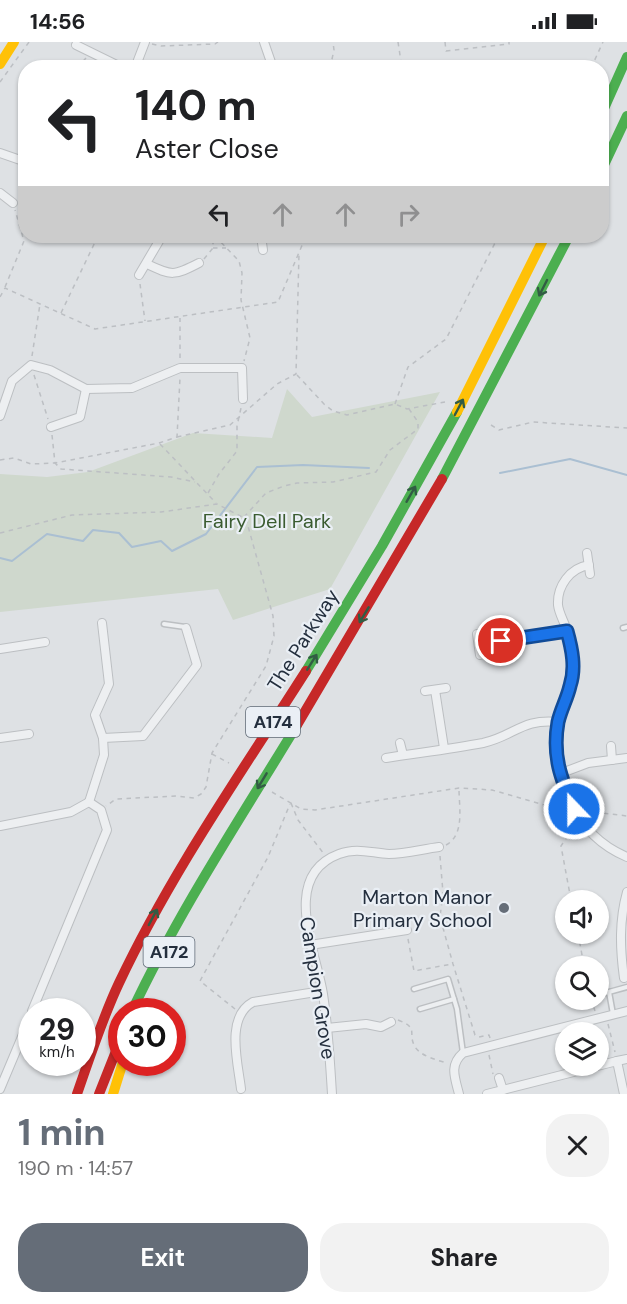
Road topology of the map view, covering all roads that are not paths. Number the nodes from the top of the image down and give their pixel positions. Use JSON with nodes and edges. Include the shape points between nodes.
{"nodes":[{"id":1,"x":14,"y":42,"type":"edge"},
{"id":2,"x":146,"y":42,"type":"edge"},
{"id":3,"x":264,"y":42,"type":"edge"},
{"id":4,"x":76,"y":45,"type":"dead end"},
{"id":5,"x":627,"y":57,"type":"edge"},
{"id":6,"x":106,"y":60,"type":"edge"},
{"id":7,"x":138,"y":60,"type":"edge"},
{"id":8,"x":270,"y":60,"type":"edge"},
{"id":9,"x":0,"y":64,"type":"edge"},
{"id":10,"x":609,"y":97,"type":"edge"},
{"id":11,"x":627,"y":116,"type":"edge"},
{"id":12,"x":0,"y":153,"type":"edge"},
{"id":13,"x":609,"y":154,"type":"edge"},
{"id":14,"x":18,"y":159,"type":"edge"},
{"id":15,"x":0,"y":192,"type":"edge"},
{"id":16,"x":13,"y":203,"type":"road end"},
{"id":17,"x":158,"y":243,"type":"edge"},
{"id":18,"x":262,"y":243,"type":"edge"},
{"id":19,"x":542,"y":243,"type":"edge"},
{"id":20,"x":565,"y":243,"type":"edge"},
{"id":21,"x":263,"y":250,"type":"dead end"},
{"id":22,"x":199,"y":263,"type":"road end"},
{"id":23,"x":147,"y":264,"type":"junction"},
{"id":24,"x":139,"y":275,"type":"road end"},
{"id":25,"x":86,"y":389,"type":"junction"},
{"id":26,"x":243,"y":399,"type":"road end"},
{"id":27,"x":0,"y":416,"type":"edge"},
{"id":28,"x":51,"y":427,"type":"road end"},
{"id":29,"x":587,"y":553,"type":"dead end"},
{"id":30,"x":589,"y":565,"type":"junction"},
{"id":31,"x":590,"y":574,"type":"dead end"},
{"id":32,"x":102,"y":623,"type":"dead end"},
{"id":33,"x":164,"y":624,"type":"dead end"},
{"id":34,"x":186,"y":627,"type":"joint"},
{"id":35,"x":567,"y":631,"type":"junction"},
{"id":36,"x":477,"y":634,"type":"dead end"},
{"id":37,"x":45,"y":642,"type":"dead end"},
{"id":38,"x":479,"y":645,"type":"junction"},
{"id":39,"x":0,"y":650,"type":"edge"},
{"id":40,"x":480,"y":655,"type":"dead end"},
{"id":41,"x":446,"y":688,"type":"dead end"},
{"id":42,"x":435,"y":690,"type":"junction"},
{"id":43,"x":425,"y":691,"type":"dead end"},
{"id":44,"x":558,"y":722,"type":"junction"},
{"id":45,"x":30,"y":734,"type":"dead end"},
{"id":46,"x":0,"y":738,"type":"edge"},
{"id":47,"x":103,"y":738,"type":"junction"},
{"id":48,"x":400,"y":743,"type":"dead end"},
{"id":49,"x":610,"y":746,"type":"dead end"},
{"id":50,"x":444,"y":748,"type":"junction"},
{"id":51,"x":403,"y":755,"type":"junction"},
{"id":52,"x":386,"y":758,"type":"dead end"},
{"id":53,"x":627,"y":758,"type":"edge"},
{"id":54,"x":612,"y":760,"type":"junction"},
{"id":55,"x":560,"y":774,"type":"junction"},
{"id":56,"x":89,"y":802,"type":"junction"},
{"id":57,"x":0,"y":826,"type":"edge"},
{"id":58,"x":439,"y":847,"type":"road end"},
{"id":59,"x":627,"y":857,"type":"edge"},
{"id":60,"x":195,"y":892,"type":"junction"},
{"id":61,"x":627,"y":892,"type":"edge"},
{"id":62,"x":407,"y":930,"type":"road end"},
{"id":63,"x":310,"y":945,"type":"junction"},
{"id":64,"x":625,"y":961,"type":"edge"},
{"id":65,"x":624,"y":978,"type":"dead end"},
{"id":66,"x":627,"y":987,"type":"edge"},
{"id":67,"x":117,"y":988,"type":"junction"},
{"id":68,"x":414,"y":989,"type":"dead end"},
{"id":69,"x":322,"y":991,"type":"junction"},
{"id":70,"x":609,"y":992,"type":"joint"},
{"id":71,"x":38,"y":998,"type":"edge"},
{"id":72,"x":138,"y":998,"type":"edge"},
{"id":73,"x":148,"y":998,"type":"edge"},
{"id":74,"x":454,"y":999,"type":"junction"},
{"id":75,"x":420,"y":1009,"type":"dead end"},
{"id":76,"x":627,"y":1011,"type":"edge"},
{"id":77,"x":613,"y":1014,"type":"junction"},
{"id":78,"x":391,"y":1022,"type":"road end"},
{"id":79,"x":96,"y":1026,"type":"edge"},
{"id":80,"x":327,"y":1028,"type":"junction"},
{"id":81,"x":18,"y":1046,"type":"edge"},
{"id":82,"x":463,"y":1053,"type":"junction"},
{"id":83,"x":627,"y":1059,"type":"edge"},
{"id":84,"x":617,"y":1061,"type":"junction"},
{"id":85,"x":108,"y":1071,"type":"edge"},
{"id":86,"x":75,"y":1076,"type":"edge"},
{"id":87,"x":119,"y":1076,"type":"edge"},
{"id":88,"x":497,"y":1079,"type":"road end"},
{"id":89,"x":0,"y":1089,"type":"edge"},
{"id":90,"x":241,"y":1089,"type":"dead end"},
{"id":91,"x":503,"y":1090,"type":"junction"},
{"id":92,"x":68,"y":1094,"type":"edge"},
{"id":93,"x":77,"y":1094,"type":"edge"},
{"id":94,"x":99,"y":1094,"type":"edge"},
{"id":95,"x":113,"y":1094,"type":"edge"},
{"id":96,"x":332,"y":1094,"type":"edge"},
{"id":97,"x":459,"y":1094,"type":"edge"},
{"id":98,"x":487,"y":1094,"type":"edge"},
{"id":99,"x":624,"y":1094,"type":"edge"}],
"edges":[{"from":1,"to":9,"type":"main road"},
{"from":2,"to":7,"type":"street"},
{"from":3,"to":8,"type":"street"},
{"from":4,"to":6,"type":"street"},
{"from":5,"to":10,"type":"main road"},
{"from":11,"to":13,"type":"main road"},
{"from":12,"to":14,"type":"street"},
{"from":15,"to":16,"type":"street"},
{"from":17,"to":23,"type":"street"},
{"from":18,"to":21,"type":"street"},
{"from":67,"to":19,"type":"main road","name":"The Parkway","number":"A174","one_way":true,"via":[[178,871],[323,644],[431,458]]},
{"from":20,"to":60,"type":"main road","name":"The Parkway","number":"A174","one_way":true,"via":[[435,494]]},
{"from":22,"to":23,"type":"street","via":[[183,272],[168,274]]},
{"from":23,"to":24,"type":"street"},
{"from":25,"to":26,"type":"street","via":[[132,388],[180,368],[242,368]]},
{"from":25,"to":27,"type":"street","via":[[31,364],[12,381]]},
{"from":25,"to":28,"type":"street","via":[[80,417]]},
{"from":29,"to":30,"type":"street"},
{"from":30,"to":31,"type":"street"},
{"from":30,"to":35,"type":"street","via":[[569,574],[561,588],[558,605]]},
{"from":32,"to":47,"type":"street","via":[[109,684],[95,715]]},
{"from":33,"to":34,"type":"lane"},
{"from":34,"to":47,"type":"street","via":[[197,665],[143,736]]},
{"from":35,"to":38,"type":"street"},
{"from":35,"to":44,"type":"street","via":[[573,669]]},
{"from":36,"to":38,"type":"street"},
{"from":37,"to":39,"type":"street"},
{"from":38,"to":40,"type":"street"},
{"from":41,"to":42,"type":"street"},
{"from":42,"to":43,"type":"street"},
{"from":42,"to":50,"type":"street"},
{"from":44,"to":50,"type":"street","via":[[532,722],[485,742]]},
{"from":44,"to":55,"type":"street"},
{"from":45,"to":46,"type":"street"},
{"from":47,"to":56,"type":"street","via":[[104,755]]},
{"from":48,"to":51,"type":"street"},
{"from":49,"to":54,"type":"street"},
{"from":50,"to":51,"type":"street"},
{"from":51,"to":52,"type":"street"},
{"from":53,"to":54,"type":"street"},
{"from":54,"to":55,"type":"street","via":[[588,763]]},
{"from":55,"to":59,"type":"street","via":[[579,819],[596,839]]},
{"from":56,"to":57,"type":"street","via":[[71,812]]},
{"from":56,"to":71,"type":"street","via":[[101,810],[107,830]]},
{"from":58,"to":63,"type":"street","name":"Campion Grove","via":[[390,854],[361,850],[328,859],[316,871],[305,897]]},
{"from":60,"to":72,"type":"main road","name":"The Parkway","number":"A174"},
{"from":60,"to":73,"type":"main road","number":"A172"},
{"from":61,"to":64,"type":"street","via":[[620,945]]},
{"from":62,"to":63,"type":"street"},
{"from":63,"to":69,"type":"street","name":"Campion Grove"},
{"from":64,"to":65,"type":"street"},
{"from":66,"to":70,"type":"lane"},
{"from":67,"to":79,"type":"main road","number":"A174"},
{"from":67,"to":93,"type":"main road","name":"The Parkway","number":"A174"},
{"from":68,"to":74,"type":"lane","via":[[448,979]]},
{"from":69,"to":80,"type":"street","name":"Campion Grove"},
{"from":69,"to":90,"type":"street","via":[[246,1006],[237,1022]]},
{"from":70,"to":77,"type":"lane"},
{"from":74,"to":75,"type":"lane"},
{"from":74,"to":82,"type":"lane"},
{"from":76,"to":77,"type":"street"},
{"from":77,"to":82,"type":"street"},
{"from":78,"to":80,"type":"street","via":[[381,1027],[366,1024]]},
{"from":80,"to":96,"type":"street","name":"Campion Grove"},
{"from":81,"to":89,"type":"street"},
{"from":82,"to":97,"type":"street","via":[[454,1066]]},
{"from":83,"to":84,"type":"street"},
{"from":84,"to":91,"type":"street"},
{"from":84,"to":99,"type":"street"},
{"from":85,"to":94,"type":"main road"},
{"from":86,"to":92,"type":"main road"},
{"from":87,"to":95,"type":"main road"},
{"from":88,"to":91,"type":"street"},
{"from":91,"to":98,"type":"street"}]}
